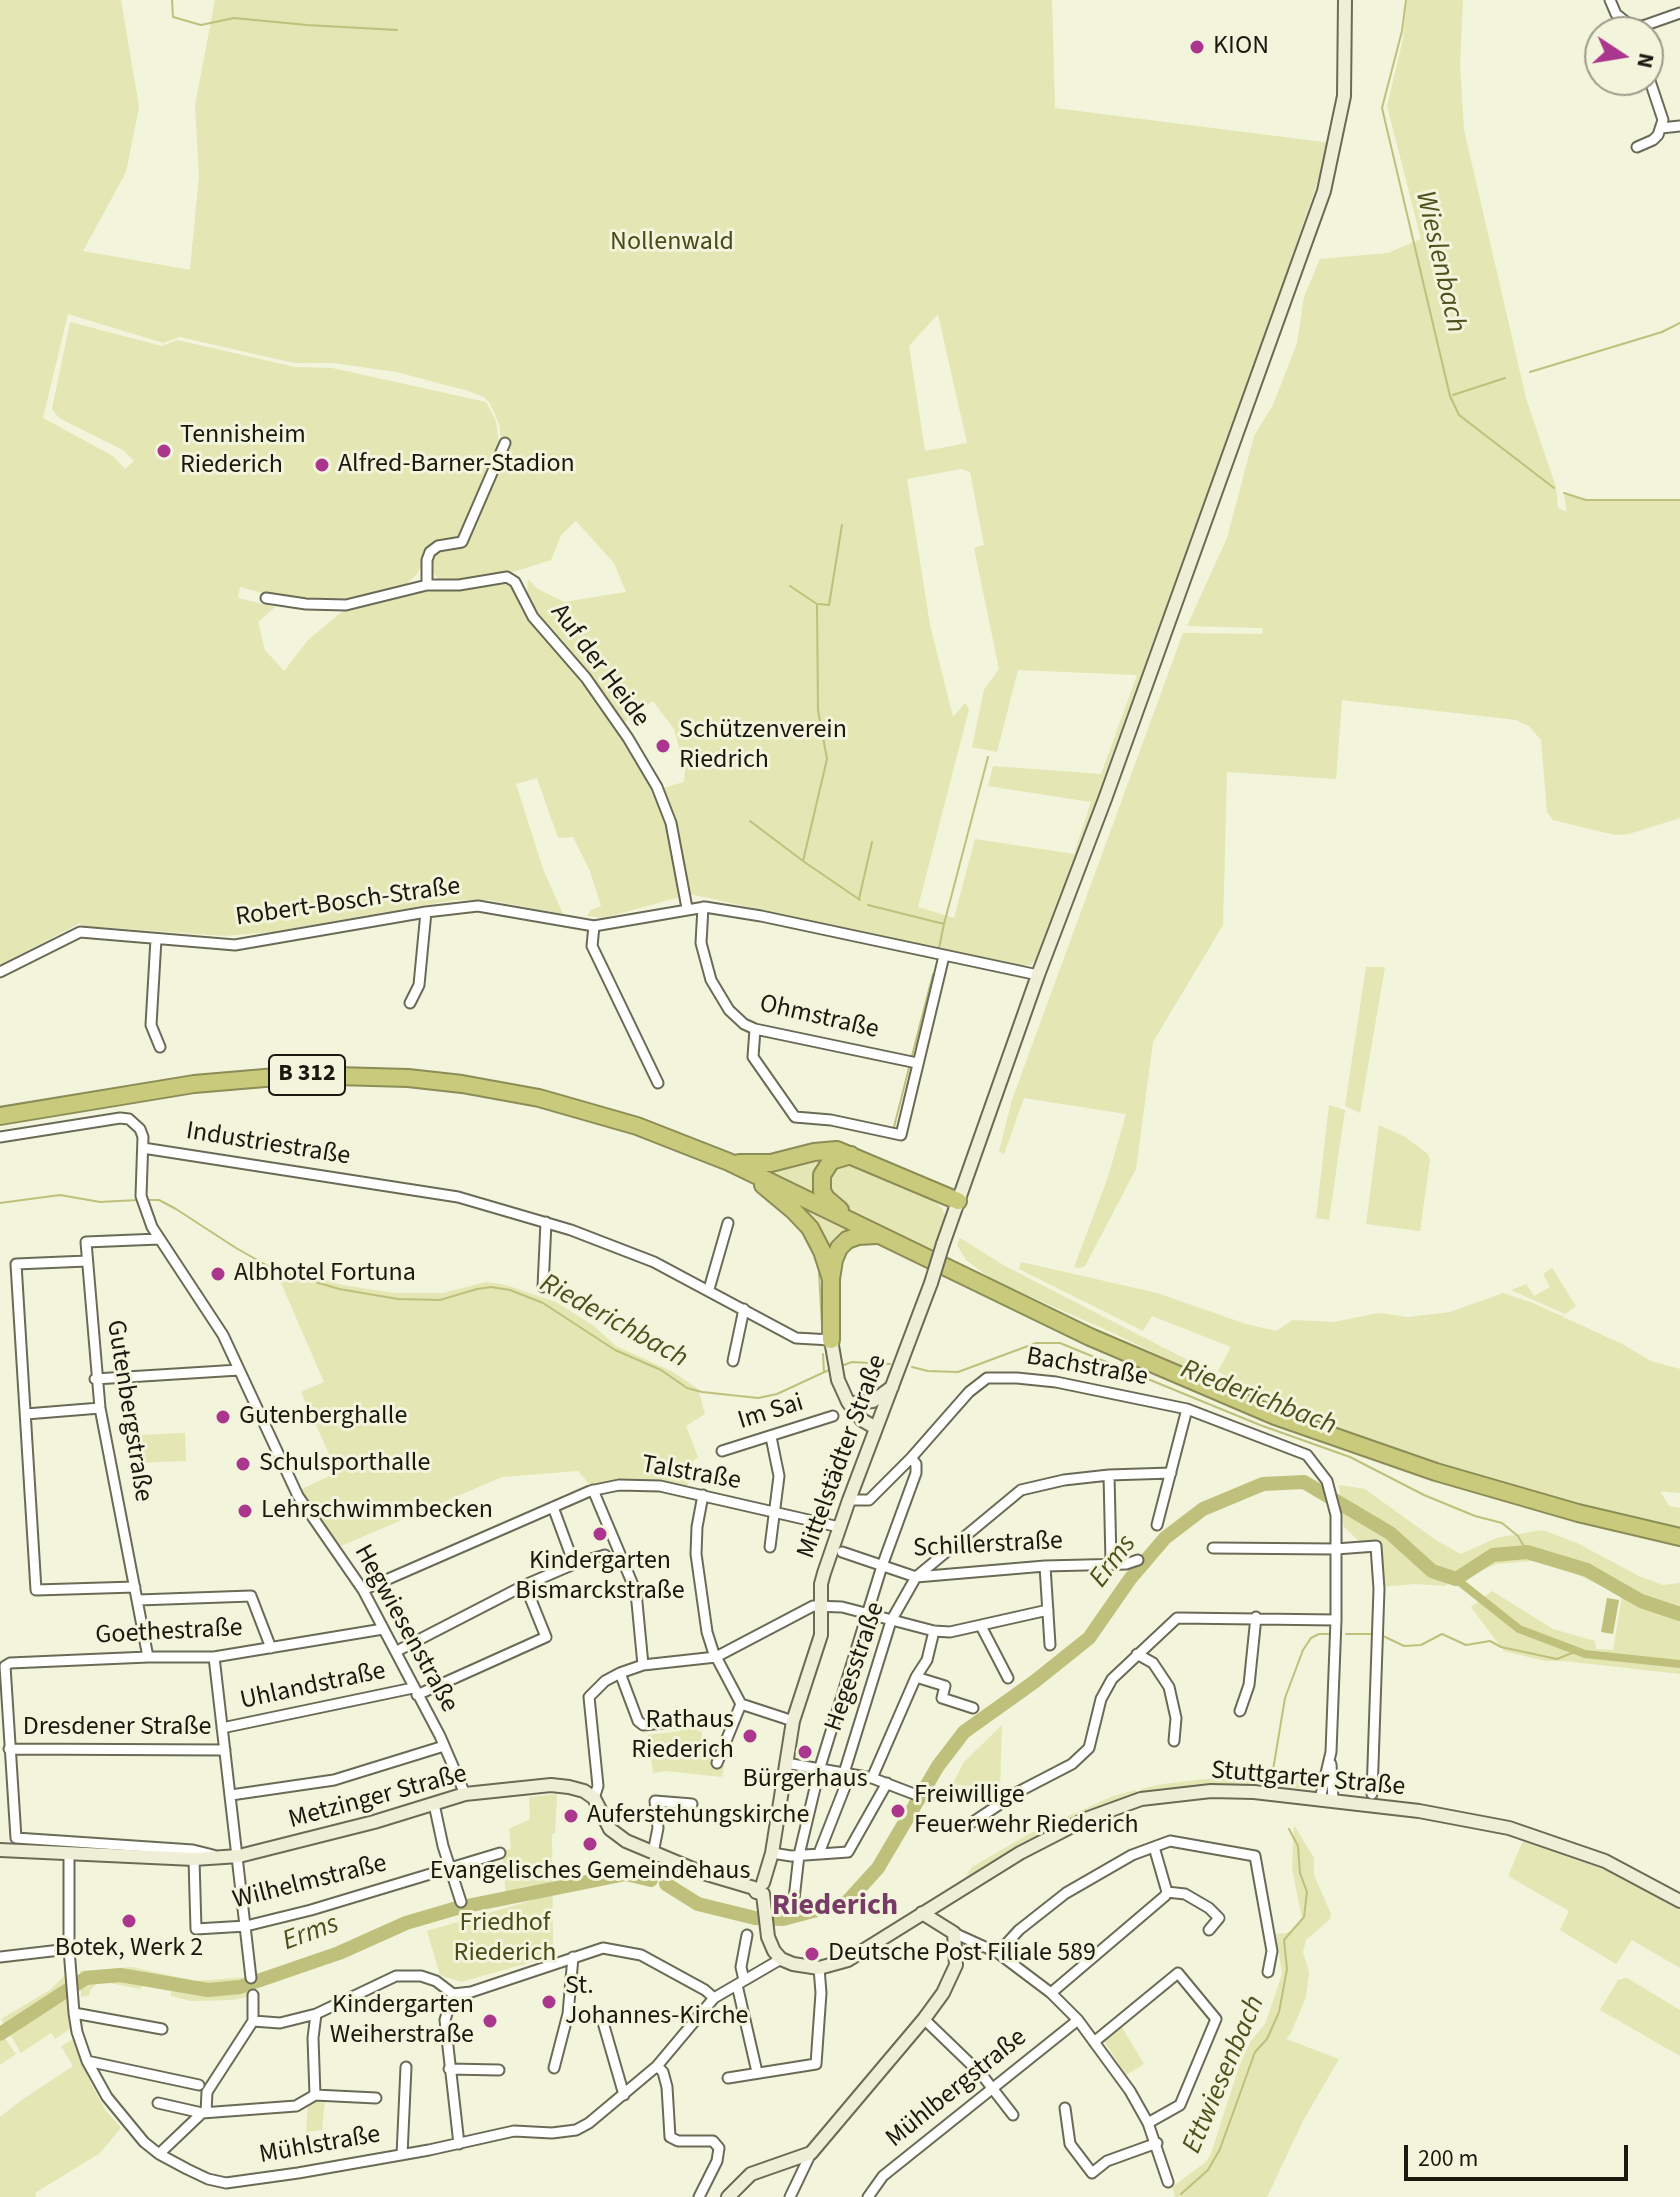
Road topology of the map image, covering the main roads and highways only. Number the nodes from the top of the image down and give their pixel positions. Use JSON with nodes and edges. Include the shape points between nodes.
{"nodes":[{"id":1,"x":0,"y":1116,"type":"edge"},
{"id":2,"x":852,"y":1155,"type":"junction"},
{"id":3,"x":734,"y":1165,"type":"junction"},
{"id":4,"x":958,"y":1201,"type":"road end"},
{"id":5,"x":856,"y":1224,"type":"junction"},
{"id":6,"x":881,"y":1236,"type":"junction"},
{"id":7,"x":831,"y":1279,"type":"junction"},
{"id":8,"x":831,"y":1340,"type":"road end"},
{"id":9,"x":1680,"y":1537,"type":"edge"}],
"edges":[{"from":1,"to":3,"type":"highway","number":"B 312","via":[[234,1079],[382,1076],[462,1084],[552,1102],[637,1126]]},
{"from":2,"to":3,"type":"highway","via":[[826,1150]]},
{"from":2,"to":4,"type":"highway"},
{"from":2,"to":5,"type":"highway","via":[[831,1161],[820,1182],[826,1198]]},
{"from":3,"to":5,"type":"highway","number":"B 312"},
{"from":3,"to":7,"type":"highway","via":[[802,1219]]},
{"from":5,"to":6,"type":"highway","number":"B 312"},
{"from":6,"to":7,"type":"highway","via":[[847,1240],[834,1260]]},
{"from":6,"to":9,"type":"highway","number":"B 312","via":[[1090,1337],[1275,1416],[1436,1472]]},
{"from":7,"to":8,"type":"highway"}]}
